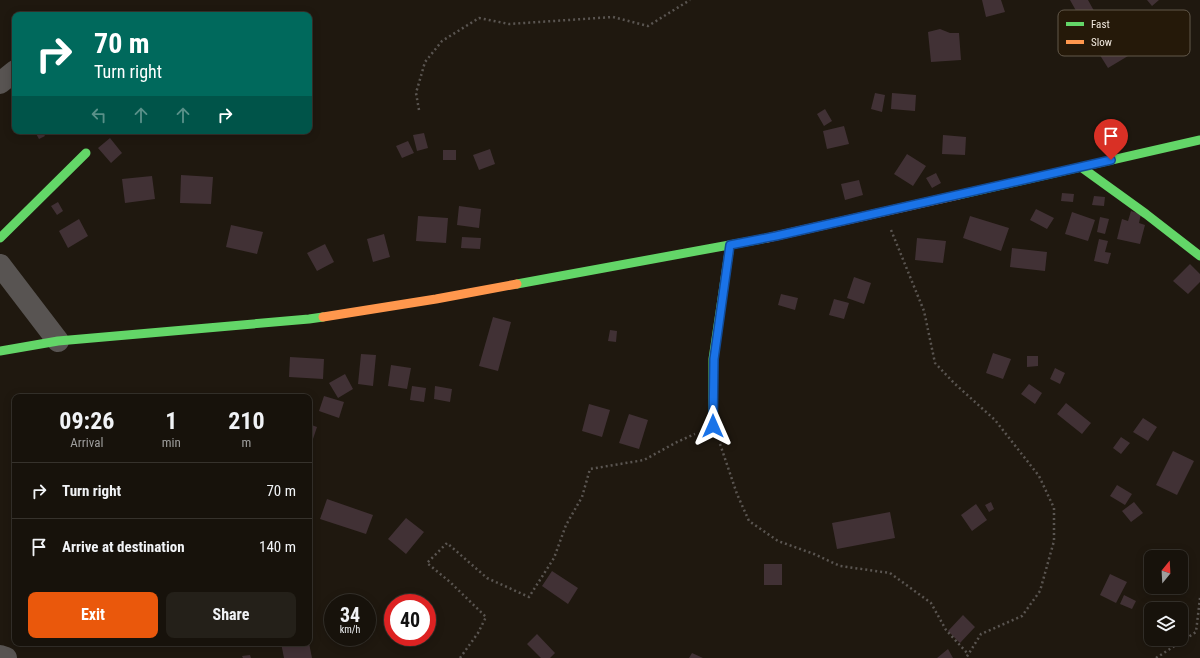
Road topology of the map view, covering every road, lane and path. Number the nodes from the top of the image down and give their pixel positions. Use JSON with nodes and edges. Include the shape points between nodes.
{"nodes":[{"id":1,"x":690,"y":0,"type":"edge"},
{"id":2,"x":12,"y":74,"type":"edge"},
{"id":3,"x":0,"y":84,"type":"edge"},
{"id":4,"x":419,"y":110,"type":"dead end"},
{"id":5,"x":1200,"y":140,"type":"edge"},
{"id":6,"x":86,"y":153,"type":"dead end"},
{"id":7,"x":1082,"y":167,"type":"junction"},
{"id":8,"x":893,"y":210,"type":"junction"},
{"id":9,"x":0,"y":238,"type":"edge"},
{"id":10,"x":730,"y":245,"type":"junction"},
{"id":11,"x":1200,"y":256,"type":"edge"},
{"id":12,"x":0,"y":265,"type":"edge"},
{"id":13,"x":58,"y":341,"type":"junction"},
{"id":14,"x":0,"y":351,"type":"edge"},
{"id":15,"x":713,"y":426,"type":"junction"},
{"id":16,"x":1200,"y":598,"type":"edge"},
{"id":17,"x":968,"y":654,"type":"junction"},
{"id":18,"x":0,"y":656,"type":"edge"},
{"id":19,"x":6,"y":658,"type":"edge"},
{"id":20,"x":460,"y":658,"type":"edge"},
{"id":21,"x":966,"y":658,"type":"edge"},
{"id":22,"x":1156,"y":658,"type":"edge"}],
"edges":[{"from":1,"to":4,"type":"path","via":[[648,26],[613,17],[510,24],[479,18],[442,41],[425,62],[416,93]]},
{"from":2,"to":3,"type":"street"},
{"from":5,"to":7,"type":"street"},
{"from":6,"to":9,"type":"street"},
{"from":7,"to":8,"type":"street"},
{"from":7,"to":11,"type":"street"},
{"from":8,"to":10,"type":"street"},
{"from":8,"to":17,"type":"path","via":[[890,229],[924,311],[935,363],[995,420],[1039,476],[1054,508],[1054,541],[1040,591],[1022,616],[981,634]]},
{"from":10,"to":13,"type":"street","via":[[436,299],[309,319]]},
{"from":10,"to":15,"type":"street","via":[[714,359]]},
{"from":12,"to":13,"type":"street"},
{"from":13,"to":14,"type":"street"},
{"from":15,"to":17,"type":"path","via":[[749,521],[778,541],[840,566],[890,573],[932,604],[946,630]]},
{"from":15,"to":20,"type":"path","via":[[644,460],[590,469],[582,497],[566,525],[554,558],[529,597],[487,578],[447,543],[427,563],[486,617]]},
{"from":16,"to":22,"type":"path","via":[[1196,632]]},
{"from":17,"to":21,"type":"path"},
{"from":18,"to":19,"type":"street"}]}
